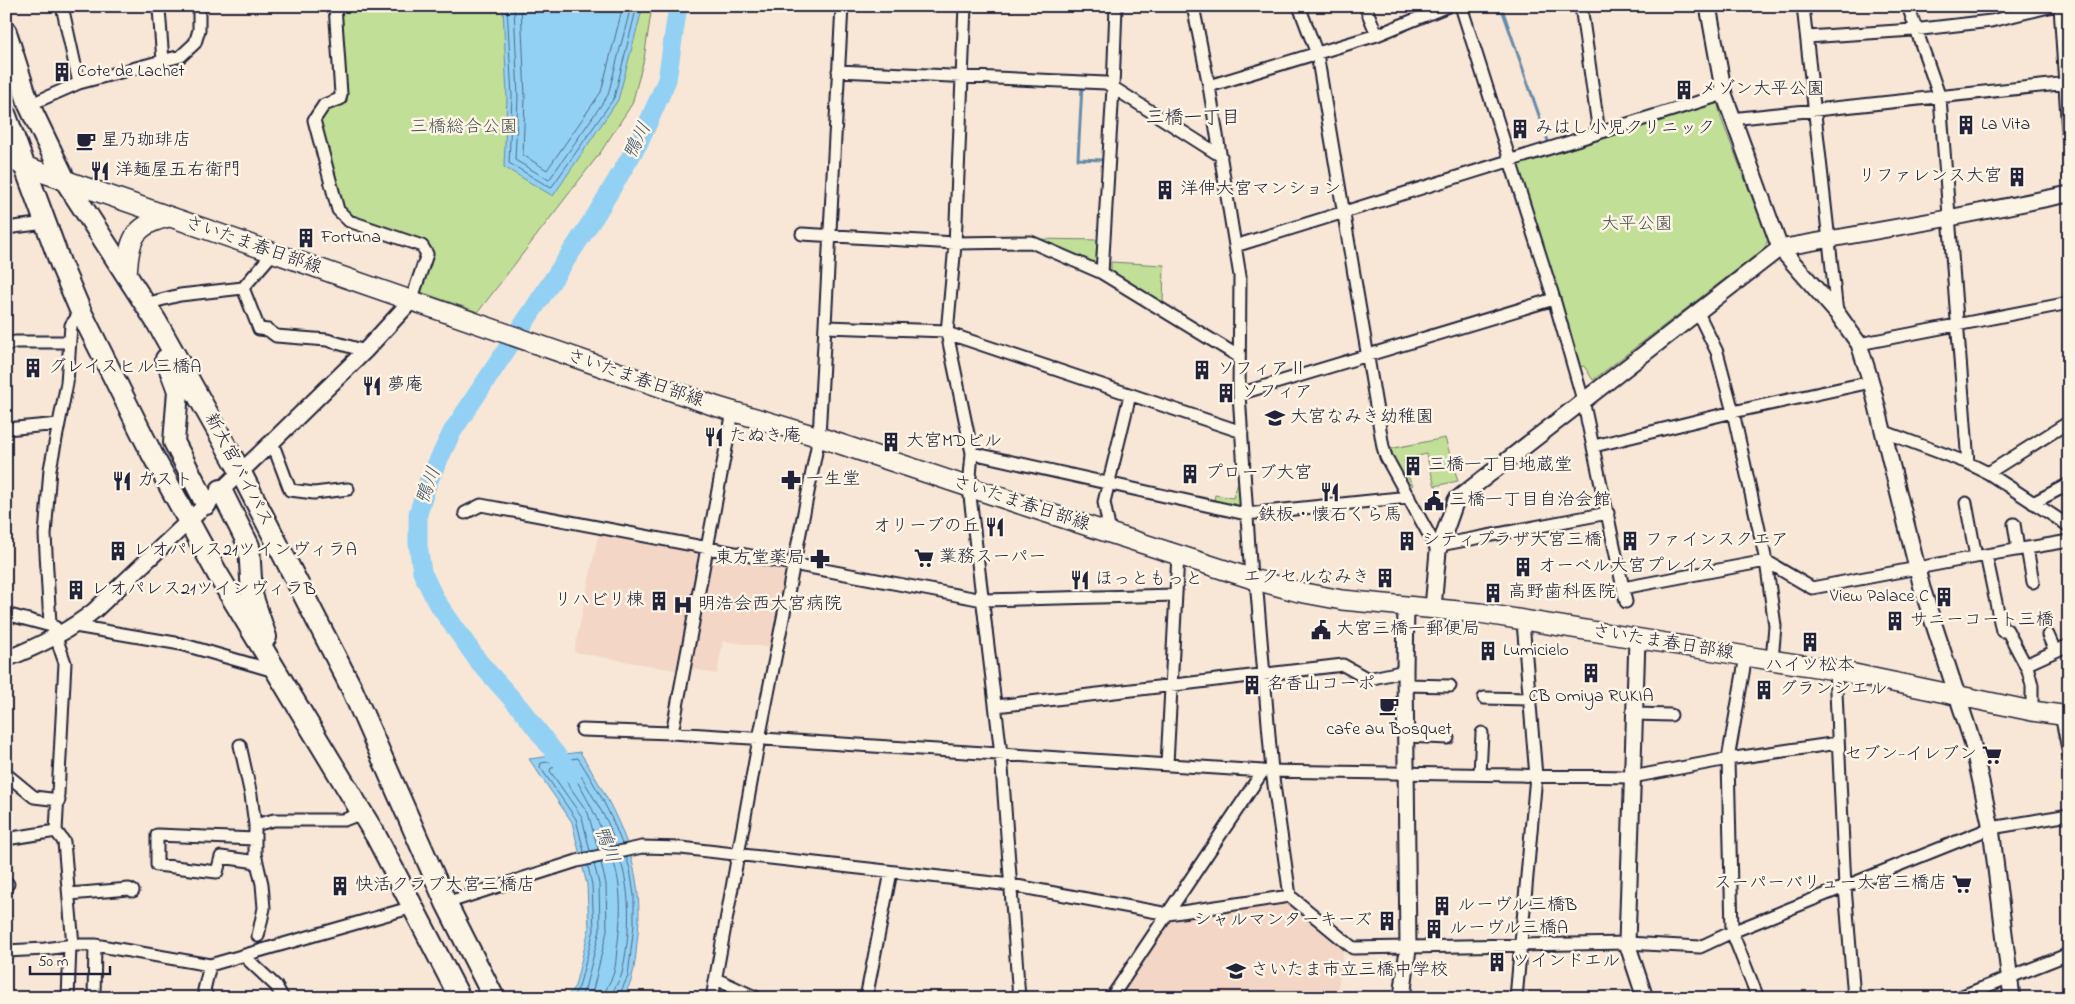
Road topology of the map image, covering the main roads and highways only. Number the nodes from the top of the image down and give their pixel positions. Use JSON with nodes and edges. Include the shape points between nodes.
{"nodes":[{"id":1,"x":6,"y":32,"type":"edge"},
{"id":2,"x":6,"y":116,"type":"edge"},
{"id":3,"x":15,"y":162,"type":"edge"},
{"id":4,"x":65,"y":180,"type":"junction"},
{"id":5,"x":169,"y":217,"type":"junction"},
{"id":6,"x":128,"y":276,"type":"junction"},
{"id":7,"x":145,"y":304,"type":"junction"},
{"id":8,"x":221,"y":490,"type":"road end"},
{"id":9,"x":206,"y":504,"type":"road end"},
{"id":10,"x":278,"y":672,"type":"junction"},
{"id":11,"x":2065,"y":715,"type":"edge"},
{"id":12,"x":460,"y":998,"type":"edge"},
{"id":13,"x":494,"y":998,"type":"edge"}],
"edges":[{"from":1,"to":4,"type":"highway","name":"新大宮バイパス","via":[[29,105]]},
{"from":2,"to":3,"type":"highway"},
{"from":3,"to":4,"type":"main road","name":"さいたま春日部線"},
{"from":3,"to":10,"type":"highway","via":[[45,223],[82,312],[188,522]]},
{"from":4,"to":5,"type":"main road","name":"さいたま春日部線"},
{"from":4,"to":6,"type":"highway","name":"新大宮バイパス"},
{"from":5,"to":6,"type":"main road","via":[[152,220],[136,234],[128,254]]},
{"from":5,"to":11,"type":"main road","name":"さいたま春日部線","via":[[733,411],[1299,592],[1342,600],[1480,613],[1835,670]]},
{"from":6,"to":7,"type":"highway","name":"新大宮バイパス"},
{"from":7,"to":9,"type":"highway","via":[[178,391],[174,442]]},
{"from":7,"to":13,"type":"highway","name":"新大宮バイパス","via":[[240,471],[351,687],[446,903]]},
{"from":8,"to":10,"type":"highway","via":[[249,546],[252,595]]},
{"from":10,"to":12,"type":"highway","via":[[362,814]]}]}
